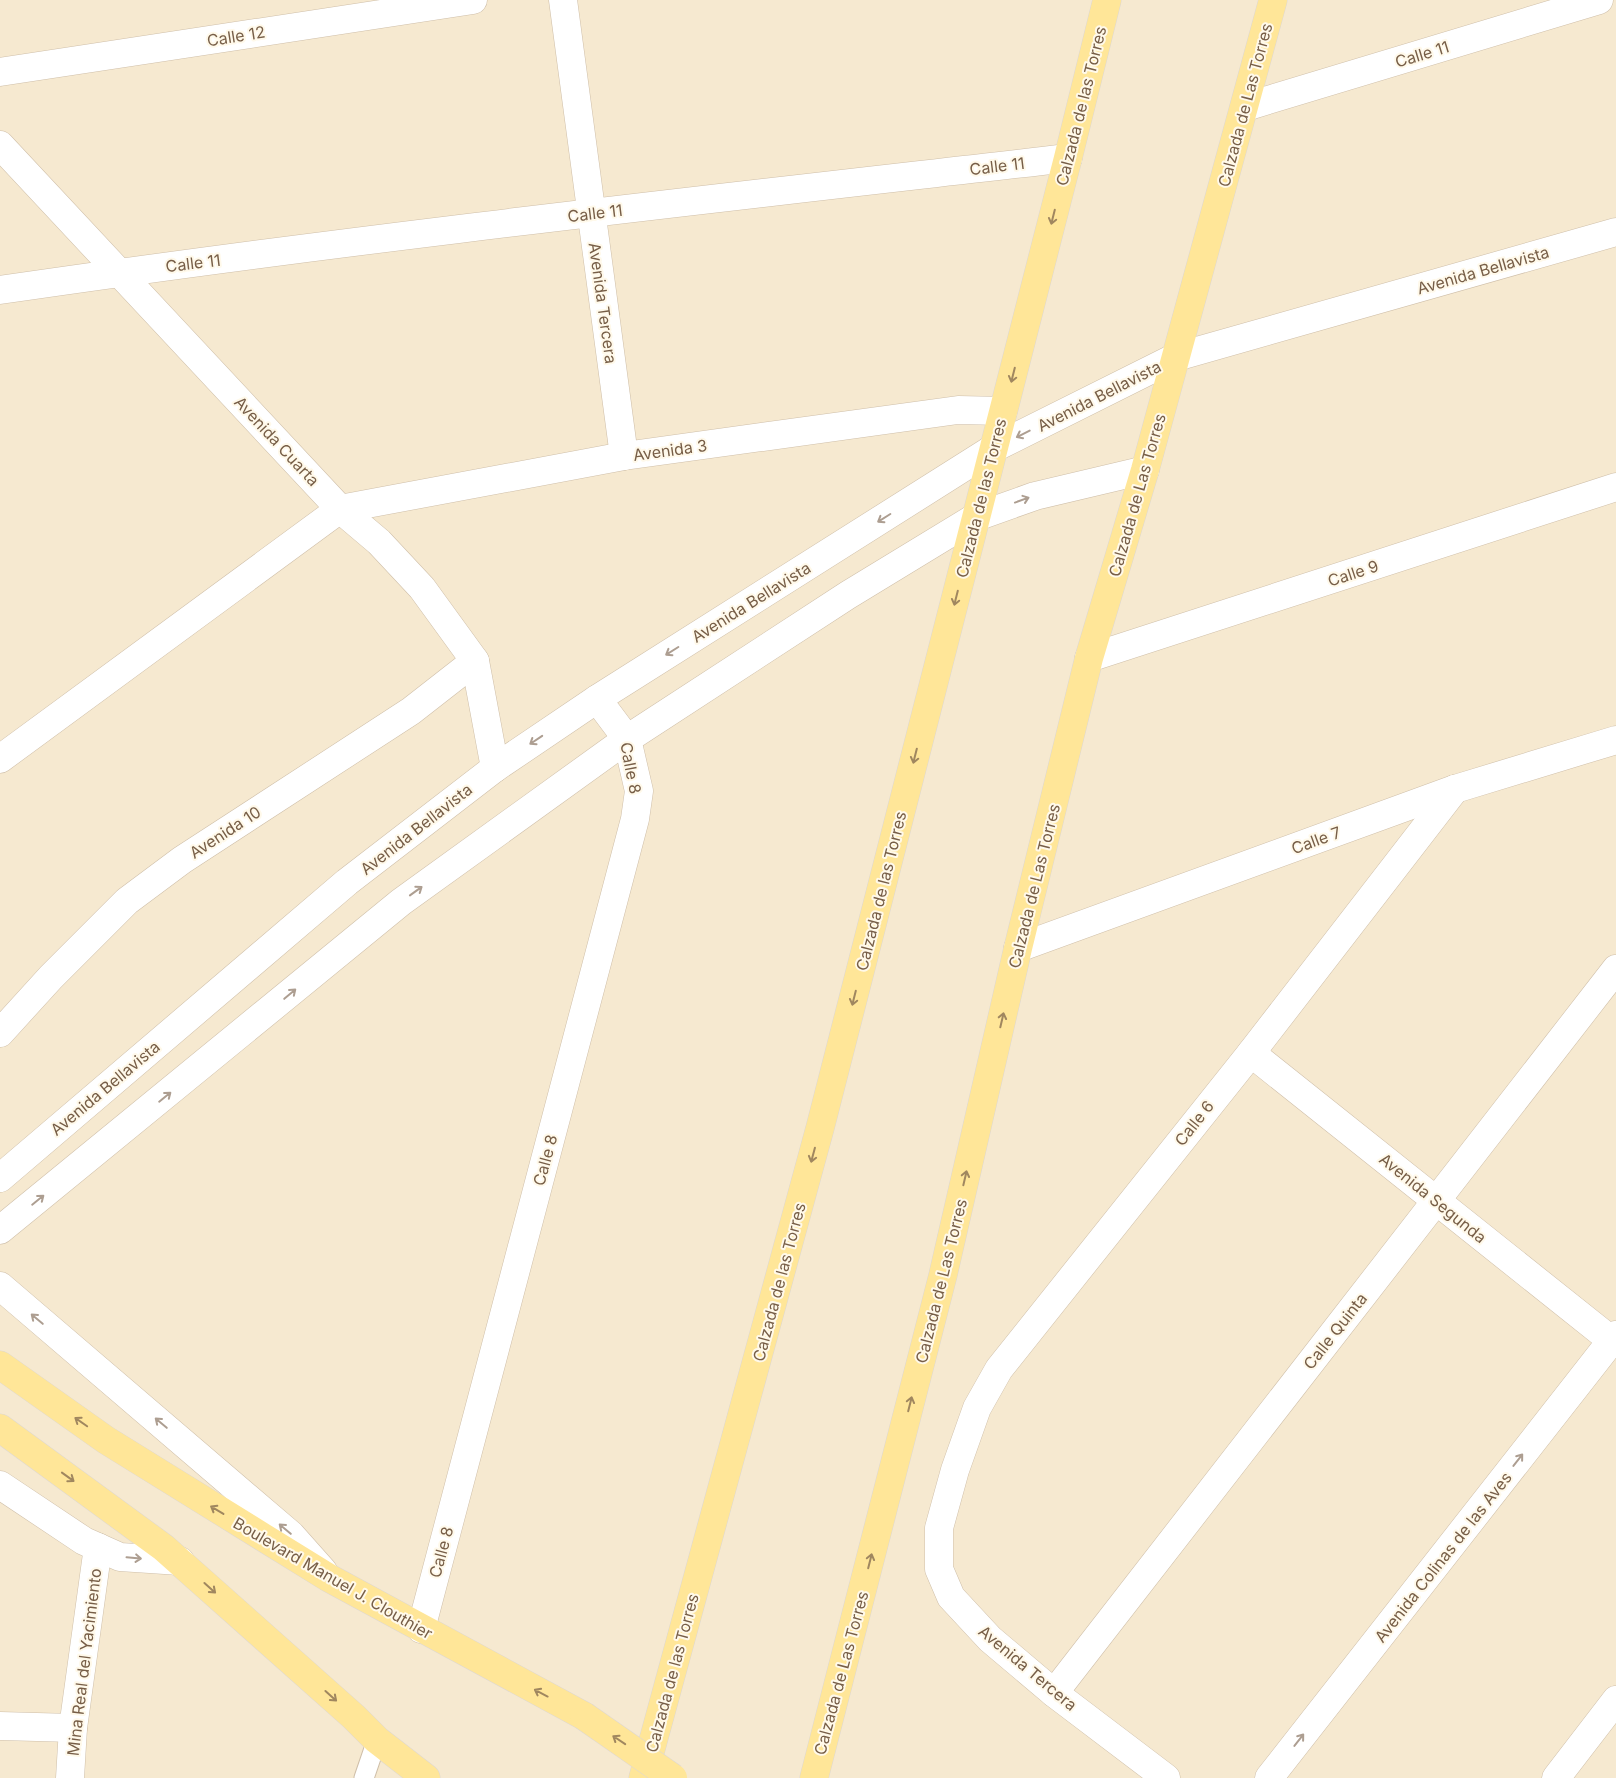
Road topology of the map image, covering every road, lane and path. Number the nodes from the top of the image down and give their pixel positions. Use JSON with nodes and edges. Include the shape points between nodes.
{"nodes":[{"id":1,"x":473,"y":0,"type":"edge"},
{"id":2,"x":563,"y":0,"type":"edge"},
{"id":3,"x":1106,"y":0,"type":"edge"},
{"id":4,"x":1273,"y":0,"type":"edge"},
{"id":5,"x":1599,"y":0,"type":"edge"},
{"id":6,"x":0,"y":72,"type":"edge"},
{"id":7,"x":1245,"y":107,"type":"junction"},
{"id":8,"x":0,"y":144,"type":"edge"},
{"id":9,"x":1068,"y":158,"type":"junction"},
{"id":10,"x":591,"y":214,"type":"junction"},
{"id":11,"x":1616,"y":232,"type":"edge"},
{"id":12,"x":121,"y":272,"type":"junction"},
{"id":13,"x":0,"y":290,"type":"edge"},
{"id":14,"x":1176,"y":357,"type":"junction"},
{"id":15,"x":1003,"y":411,"type":"junction"},
{"id":16,"x":994,"y":448,"type":"junction"},
{"id":17,"x":624,"y":456,"type":"junction"},
{"id":18,"x":1145,"y":470,"type":"junction"},
{"id":19,"x":1616,"y":487,"type":"edge"},
{"id":20,"x":340,"y":509,"type":"junction"},
{"id":21,"x":976,"y":517,"type":"junction"},
{"id":22,"x":1089,"y":658,"type":"junction"},
{"id":23,"x":475,"y":662,"type":"junction"},
{"id":24,"x":598,"y":698,"type":"junction"},
{"id":25,"x":628,"y":739,"type":"junction"},
{"id":26,"x":1616,"y":740,"type":"edge"},
{"id":27,"x":0,"y":759,"type":"edge"},
{"id":28,"x":495,"y":768,"type":"junction"},
{"id":29,"x":1455,"y":789,"type":"junction"},
{"id":30,"x":1018,"y":948,"type":"junction"},
{"id":31,"x":1616,"y":969,"type":"edge"},
{"id":32,"x":0,"y":1033,"type":"edge"},
{"id":33,"x":1251,"y":1052,"type":"junction"},
{"id":34,"x":0,"y":1178,"type":"edge"},
{"id":35,"x":1436,"y":1201,"type":"junction"},
{"id":36,"x":0,"y":1230,"type":"edge"},
{"id":37,"x":0,"y":1286,"type":"edge"},
{"id":38,"x":1615,"y":1340,"type":"edge"},
{"id":39,"x":0,"y":1365,"type":"edge"},
{"id":40,"x":0,"y":1428,"type":"edge"},
{"id":41,"x":955,"y":1470,"type":"joint"},
{"id":42,"x":0,"y":1485,"type":"edge"},
{"id":43,"x":98,"y":1547,"type":"junction"},
{"id":44,"x":180,"y":1561,"type":"junction"},
{"id":45,"x":329,"y":1578,"type":"junction"},
{"id":46,"x":420,"y":1629,"type":"junction"},
{"id":47,"x":1054,"y":1693,"type":"junction"},
{"id":48,"x":1616,"y":1700,"type":"edge"},
{"id":49,"x":0,"y":1726,"type":"edge"},
{"id":50,"x":73,"y":1728,"type":"junction"},
{"id":51,"x":377,"y":1740,"type":"junction"},
{"id":52,"x":70,"y":1778,"type":"edge"},
{"id":53,"x":364,"y":1778,"type":"edge"},
{"id":54,"x":426,"y":1778,"type":"edge"},
{"id":55,"x":643,"y":1778,"type":"edge"},
{"id":56,"x":673,"y":1778,"type":"edge"},
{"id":57,"x":814,"y":1778,"type":"edge"},
{"id":58,"x":1166,"y":1778,"type":"edge"},
{"id":59,"x":1269,"y":1778,"type":"edge"},
{"id":60,"x":1556,"y":1778,"type":"edge"}],
"edges":[{"from":1,"to":6,"type":"street","name":"Calle 12"},
{"from":2,"to":10,"type":"street","name":"Avenida Tercera"},
{"from":3,"to":9,"type":"main road","name":"Calzada de las Torres"},
{"from":4,"to":7,"type":"main road","name":"Calzada de Las Torres"},
{"from":5,"to":7,"type":"street","name":"Calle 11"},
{"from":7,"to":14,"type":"main road","name":"Calzada de Las Torres"},
{"from":8,"to":12,"type":"street","name":"Avenida Cuarta"},
{"from":9,"to":10,"type":"street","name":"Calle 11"},
{"from":9,"to":15,"type":"main road","name":"Calzada de las Torres","one_way":true},
{"from":10,"to":12,"type":"street","name":"Calle 11"},
{"from":10,"to":17,"type":"street","name":"Avenida Tercera"},
{"from":11,"to":14,"type":"street","name":"Avenida Bellavista"},
{"from":12,"to":13,"type":"street","name":"Calle 11"},
{"from":12,"to":20,"type":"street","name":"Avenida Cuarta"},
{"from":14,"to":16,"type":"street","name":"Avenida Bellavista","one_way":true},
{"from":14,"to":18,"type":"main road","name":"Calzada de Las Torres"},
{"from":15,"to":16,"type":"main road","name":"Calzada de las Torres"},
{"from":15,"to":17,"type":"street","name":"Avenida 3","via":[[958,410]]},
{"from":16,"to":21,"type":"main road","name":"Calzada de las Torres"},
{"from":16,"to":24,"type":"street","name":"Avenida Bellavista","one_way":true},
{"from":17,"to":20,"type":"street","name":"Avenida 3"},
{"from":21,"to":18,"type":"street","one_way":true,"via":[[1035,496]]},
{"from":18,"to":22,"type":"main road","name":"Calzada de Las Torres"},
{"from":19,"to":22,"type":"street","name":"Calle 9"},
{"from":20,"to":23,"type":"street","name":"Avenida Cuarta","via":[[379,542],[422,588]]},
{"from":20,"to":27,"type":"street"},
{"from":21,"to":25,"type":"street","via":[[848,595]]},
{"from":21,"to":55,"type":"main road","name":"Calzada de las Torres","one_way":true,"via":[[820,1128]]},
{"from":22,"to":30,"type":"main road","name":"Calzada de Las Torres"},
{"from":23,"to":28,"type":"street","name":"Avenida Cuarta"},
{"from":23,"to":32,"type":"street","name":"Avenida 10","via":[[411,710],[182,860],[127,901]]},
{"from":24,"to":25,"type":"street","name":"Calle 8"},
{"from":24,"to":28,"type":"street","name":"Avenida Bellavista","one_way":true},
{"from":36,"to":25,"type":"street","one_way":true,"via":[[400,902]]},
{"from":25,"to":46,"type":"street","name":"Calle 8","via":[[639,792],[635,819]]},
{"from":26,"to":29,"type":"street","name":"Calle 7"},
{"from":28,"to":34,"type":"street","name":"Avenida Bellavista","via":[[347,882]]},
{"from":29,"to":30,"type":"street","name":"Calle 7"},
{"from":29,"to":33,"type":"street","name":"Calle 6"},
{"from":57,"to":30,"type":"main road","name":"Calzada de Las Torres","one_way":true,"via":[[943,1275]]},
{"from":31,"to":35,"type":"street","name":"Calle Quinta"},
{"from":33,"to":35,"type":"street","name":"Avenida Segunda"},
{"from":33,"to":41,"type":"street","name":"Calle 6","via":[[999,1369],[977,1408]]},
{"from":35,"to":38,"type":"street","name":"Avenida Segunda"},
{"from":35,"to":47,"type":"street","name":"Calle Quinta"},
{"from":45,"to":37,"type":"street","one_way":true,"via":[[291,1534]]},
{"from":59,"to":38,"type":"street","name":"Avenida Colinas de las Aves","one_way":true},
{"from":45,"to":39,"type":"main road","name":"Boulevard Manuel J. Clouthier","one_way":true,"via":[[106,1440]]},
{"from":40,"to":44,"type":"main road","one_way":true},
{"from":41,"to":47,"type":"street","name":"Avenida Tercera","via":[[937,1537],[939,1569],[951,1597],[990,1639]]},
{"from":42,"to":43,"type":"street","via":[[61,1527]]},
{"from":43,"to":44,"type":"street","one_way":true,"via":[[120,1556]]},
{"from":43,"to":50,"type":"street","name":"Mina Real del Yacimiento"},
{"from":44,"to":51,"type":"main road","one_way":true},
{"from":45,"to":46,"type":"main road","name":"Boulevard Manuel J. Clouthier"},
{"from":56,"to":46,"type":"main road","name":"Boulevard Manuel J. Clouthier","one_way":true,"bridge":true,"via":[[584,1716]]},
{"from":47,"to":58,"type":"street","name":"Avenida Tercera"},
{"from":48,"to":60,"type":"street"},
{"from":49,"to":50,"type":"street"},
{"from":50,"to":52,"type":"street","name":"Mina Real del Yacimiento"},
{"from":51,"to":53,"type":"lane"},
{"from":51,"to":54,"type":"main road"}]}
